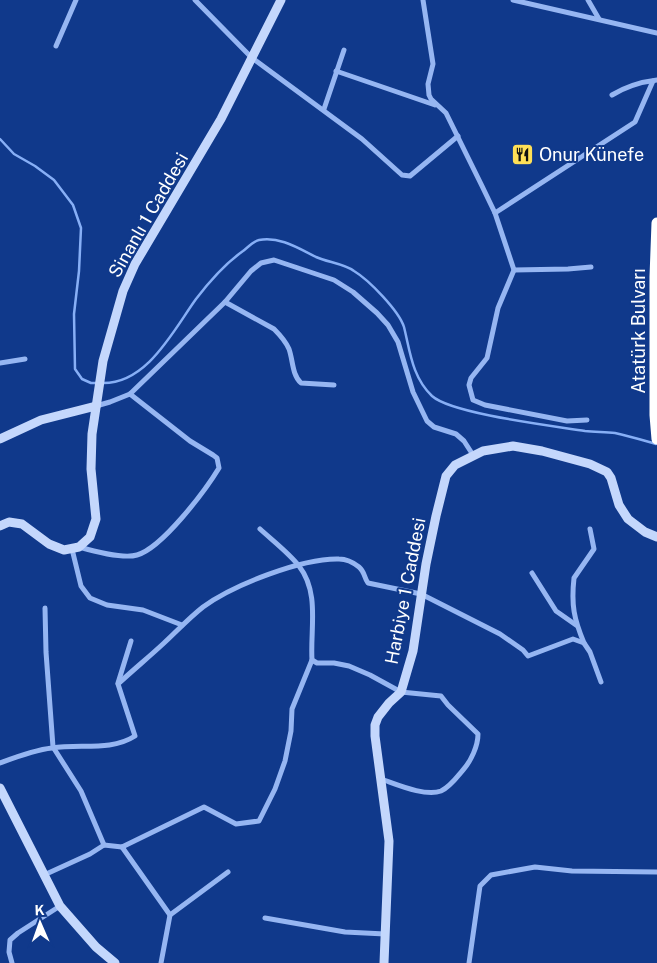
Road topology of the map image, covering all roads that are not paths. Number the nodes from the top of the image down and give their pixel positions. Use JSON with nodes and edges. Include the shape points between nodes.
{"nodes":[{"id":1,"x":76,"y":0,"type":"edge"},
{"id":2,"x":195,"y":0,"type":"edge"},
{"id":3,"x":281,"y":0,"type":"edge"},
{"id":4,"x":423,"y":0,"type":"edge"},
{"id":5,"x":513,"y":0,"type":"edge"},
{"id":6,"x":588,"y":0,"type":"edge"},
{"id":7,"x":599,"y":19,"type":"junction"},
{"id":8,"x":657,"y":33,"type":"edge"},
{"id":9,"x":56,"y":46,"type":"dead end"},
{"id":10,"x":344,"y":50,"type":"dead end"},
{"id":11,"x":252,"y":58,"type":"junction"},
{"id":12,"x":336,"y":71,"type":"junction"},
{"id":13,"x":655,"y":81,"type":"edge"},
{"id":14,"x":612,"y":95,"type":"dead end"},
{"id":15,"x":439,"y":106,"type":"junction"},
{"id":16,"x":324,"y":109,"type":"junction"},
{"id":17,"x":458,"y":136,"type":"junction"},
{"id":18,"x":495,"y":213,"type":"junction"},
{"id":19,"x":657,"y":222,"type":"edge"},
{"id":20,"x":591,"y":267,"type":"dead end"},
{"id":21,"x":514,"y":270,"type":"junction"},
{"id":22,"x":225,"y":302,"type":"junction"},
{"id":23,"x":25,"y":359,"type":"dead end"},
{"id":24,"x":0,"y":364,"type":"edge"},
{"id":25,"x":334,"y":385,"type":"dead end"},
{"id":26,"x":130,"y":394,"type":"junction"},
{"id":27,"x":97,"y":401,"type":"junction"},
{"id":28,"x":587,"y":420,"type":"dead end"},
{"id":29,"x":0,"y":439,"type":"edge"},
{"id":30,"x":657,"y":439,"type":"edge"},
{"id":31,"x":474,"y":455,"type":"junction"},
{"id":32,"x":0,"y":526,"type":"edge"},
{"id":33,"x":260,"y":529,"type":"dead end"},
{"id":34,"x":590,"y":529,"type":"dead end"},
{"id":35,"x":657,"y":537,"type":"edge"},
{"id":36,"x":75,"y":548,"type":"junction"},
{"id":37,"x":298,"y":564,"type":"junction"},
{"id":38,"x":532,"y":573,"type":"dead end"},
{"id":39,"x":421,"y":594,"type":"junction"},
{"id":40,"x":45,"y":608,"type":"dead end"},
{"id":41,"x":182,"y":625,"type":"junction"},
{"id":42,"x":577,"y":626,"type":"junction"},
{"id":43,"x":131,"y":641,"type":"dead end"},
{"id":44,"x":584,"y":643,"type":"junction"},
{"id":45,"x":312,"y":660,"type":"junction"},
{"id":46,"x":601,"y":682,"type":"dead end"},
{"id":47,"x":118,"y":684,"type":"junction"},
{"id":48,"x":401,"y":692,"type":"junction"},
{"id":49,"x":53,"y":747,"type":"junction"},
{"id":50,"x":0,"y":763,"type":"edge"},
{"id":51,"x":380,"y":779,"type":"junction"},
{"id":52,"x":0,"y":788,"type":"edge"},
{"id":53,"x":104,"y":845,"type":"junction"},
{"id":54,"x":122,"y":847,"type":"junction"},
{"id":55,"x":228,"y":872,"type":"dead end"},
{"id":56,"x":657,"y":872,"type":"edge"},
{"id":57,"x":44,"y":875,"type":"junction"},
{"id":58,"x":60,"y":906,"type":"junction"},
{"id":59,"x":170,"y":915,"type":"junction"},
{"id":60,"x":265,"y":918,"type":"dead end"},
{"id":61,"x":385,"y":934,"type":"junction"},
{"id":62,"x":12,"y":963,"type":"edge"},
{"id":63,"x":115,"y":963,"type":"edge"},
{"id":64,"x":162,"y":963,"type":"edge"},
{"id":65,"x":384,"y":963,"type":"edge"},
{"id":66,"x":469,"y":963,"type":"edge"}],
"edges":[{"from":1,"to":9,"type":"street"},
{"from":2,"to":11,"type":"street"},
{"from":3,"to":11,"type":"street","name":"Sinanlı 1 Caddesi"},
{"from":4,"to":15,"type":"street","via":[[433,64],[429,95]]},
{"from":5,"to":7,"type":"street"},
{"from":6,"to":7,"type":"street"},
{"from":7,"to":8,"type":"street"},
{"from":10,"to":12,"type":"street"},
{"from":11,"to":16,"type":"street"},
{"from":11,"to":27,"type":"street","name":"Sinanlı 1 Caddesi","via":[[205,147],[134,264],[116,312]]},
{"from":12,"to":15,"type":"street"},
{"from":12,"to":16,"type":"street"},
{"from":13,"to":14,"type":"street","via":[[630,85]]},
{"from":13,"to":18,"type":"street","via":[[635,122]]},
{"from":15,"to":17,"type":"street"},
{"from":16,"to":17,"type":"street","via":[[406,176]]},
{"from":17,"to":18,"type":"street"},
{"from":18,"to":21,"type":"street"},
{"from":19,"to":30,"type":"highway","name":"Atatürk Bulvarı"},
{"from":20,"to":21,"type":"street"},
{"from":21,"to":28,"type":"street","via":[[498,308],[487,358],[471,378],[469,385],[473,400],[567,421]]},
{"from":22,"to":25,"type":"street","via":[[281,336],[301,383]]},
{"from":22,"to":26,"type":"street"},
{"from":22,"to":31,"type":"street","via":[[251,270],[269,260],[334,280],[353,292],[388,325],[398,342],[413,392],[427,421],[434,427],[456,434]]},
{"from":23,"to":24,"type":"street"},
{"from":26,"to":27,"type":"street","via":[[110,402]]},
{"from":26,"to":36,"type":"street","via":[[217,458],[219,468],[195,502],[160,540],[136,556]]},
{"from":27,"to":29,"type":"street","via":[[41,420]]},
{"from":27,"to":36,"type":"street","name":"Sinanlı 1 Caddesi","via":[[91,469],[96,519],[90,537]]},
{"from":31,"to":35,"type":"street","name":"Harbiye 1 Caddesi","via":[[513,446],[601,468],[611,478],[623,513],[634,525]]},
{"from":31,"to":39,"type":"street","name":"Harbiye 1 Caddesi","via":[[455,465],[446,476]]},
{"from":32,"to":36,"type":"street","via":[[9,522],[22,524],[49,544],[58,548]]},
{"from":33,"to":37,"type":"street"},
{"from":34,"to":42,"type":"street","via":[[594,549],[574,578],[573,614]]},
{"from":36,"to":41,"type":"street","via":[[81,586],[90,598],[107,605],[143,610]]},
{"from":37,"to":39,"type":"street","via":[[340,558],[358,566],[368,584]]},
{"from":37,"to":41,"type":"street","via":[[221,596]]},
{"from":37,"to":45,"type":"street","via":[[313,600]]},
{"from":38,"to":42,"type":"street","via":[[556,611]]},
{"from":39,"to":44,"type":"street","via":[[500,634],[528,656],[572,638]]},
{"from":39,"to":48,"type":"street","name":"Harbiye 1 Caddesi","via":[[413,651]]},
{"from":40,"to":49,"type":"street"},
{"from":41,"to":47,"type":"street"},
{"from":42,"to":44,"type":"street"},
{"from":43,"to":47,"type":"street"},
{"from":44,"to":46,"type":"street"},
{"from":45,"to":48,"type":"street","via":[[349,666]]},
{"from":45,"to":54,"type":"street","via":[[292,709],[285,761],[259,821],[236,824],[204,807]]},
{"from":47,"to":49,"type":"street","via":[[135,736],[125,742],[89,748]]},
{"from":48,"to":51,"type":"street","name":"Harbiye 1 Caddesi","via":[[383,710],[375,725]]},
{"from":48,"to":51,"type":"street","via":[[441,696],[475,730],[478,741],[467,766],[441,791],[424,793]]},
{"from":49,"to":50,"type":"street"},
{"from":49,"to":53,"type":"street","via":[[81,790]]},
{"from":51,"to":61,"type":"street","name":"Harbiye 1 Caddesi","via":[[389,858]]},
{"from":52,"to":57,"type":"street"},
{"from":53,"to":54,"type":"street"},
{"from":53,"to":57,"type":"street"},
{"from":54,"to":59,"type":"street"},
{"from":55,"to":59,"type":"street"},
{"from":56,"to":66,"type":"street","via":[[535,868],[491,875],[480,886]]},
{"from":57,"to":58,"type":"street"},
{"from":58,"to":62,"type":"street","via":[[10,940]]},
{"from":58,"to":63,"type":"street"},
{"from":59,"to":64,"type":"street"},
{"from":60,"to":61,"type":"street","via":[[345,932]]},
{"from":61,"to":65,"type":"street","name":"Harbiye 1 Caddesi"}]}
